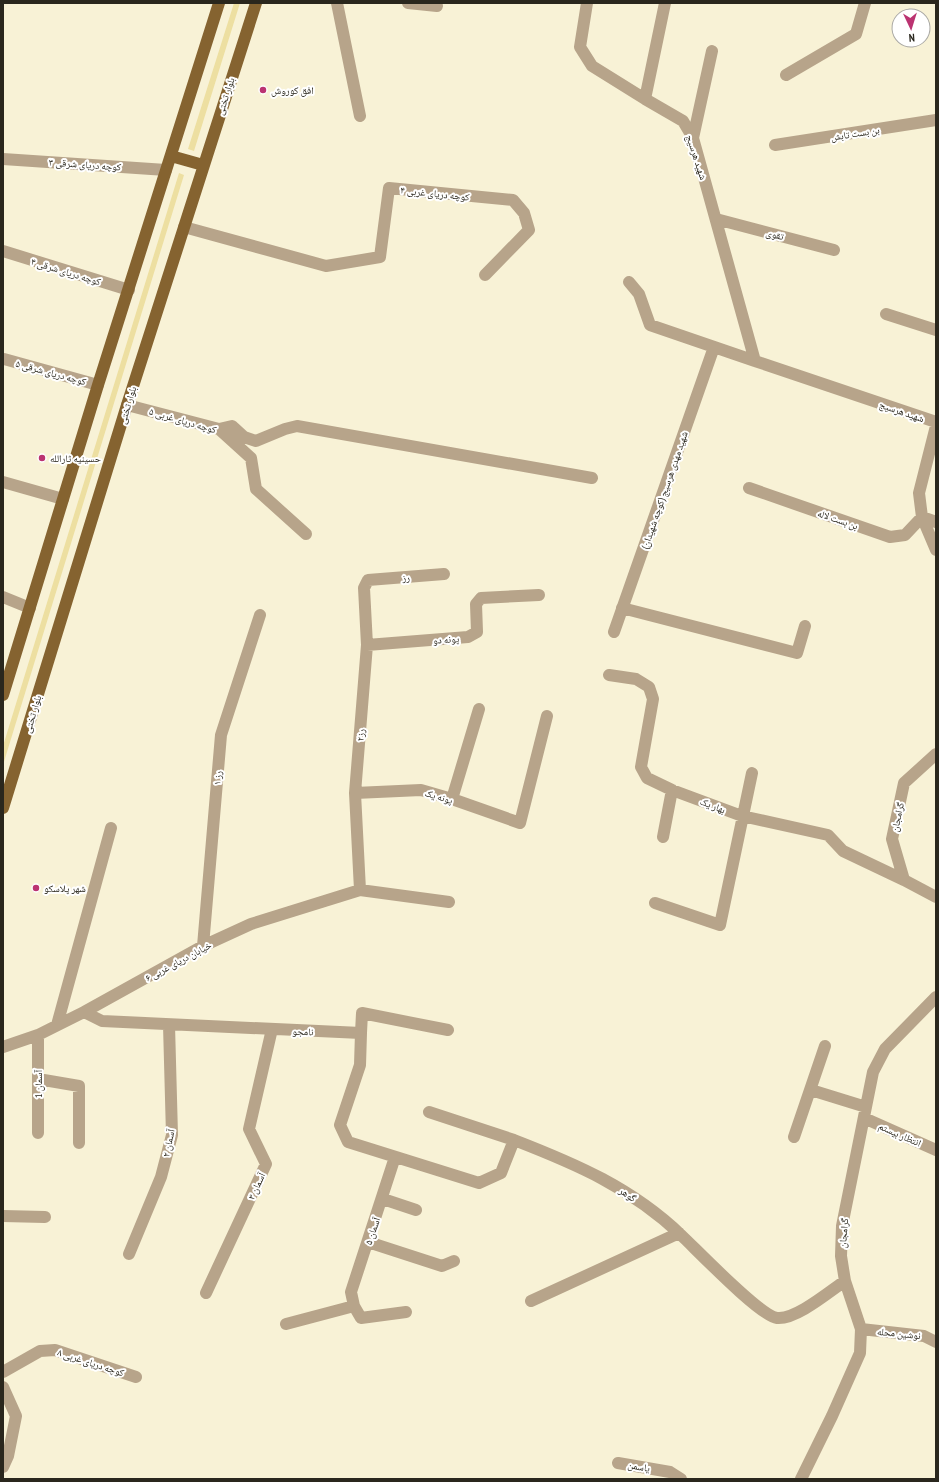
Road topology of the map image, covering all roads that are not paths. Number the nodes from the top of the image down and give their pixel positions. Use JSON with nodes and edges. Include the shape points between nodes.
{"nodes":[{"id":1,"x":219,"y":3,"type":"edge"},
{"id":2,"x":256,"y":3,"type":"edge"},
{"id":3,"x":337,"y":3,"type":"edge"},
{"id":4,"x":408,"y":3,"type":"edge"},
{"id":5,"x":587,"y":3,"type":"edge"},
{"id":6,"x":665,"y":3,"type":"edge"},
{"id":7,"x":865,"y":3,"type":"edge"},
{"id":8,"x":437,"y":6,"type":"dead end"},
{"id":9,"x":712,"y":51,"type":"dead end"},
{"id":10,"x":786,"y":75,"type":"dead end"},
{"id":11,"x":644,"y":99,"type":"junction"},
{"id":12,"x":360,"y":116,"type":"dead end"},
{"id":13,"x":936,"y":120,"type":"edge"},
{"id":14,"x":693,"y":138,"type":"junction"},
{"id":15,"x":775,"y":145,"type":"dead end"},
{"id":16,"x":171,"y":156,"type":"junction"},
{"id":17,"x":3,"y":159,"type":"edge"},
{"id":18,"x":203,"y":165,"type":"junction"},
{"id":19,"x":166,"y":170,"type":"junction"},
{"id":20,"x":716,"y":219,"type":"junction"},
{"id":21,"x":184,"y":227,"type":"junction"},
{"id":22,"x":834,"y":250,"type":"dead end"},
{"id":23,"x":3,"y":251,"type":"edge"},
{"id":24,"x":485,"y":275,"type":"dead end"},
{"id":25,"x":629,"y":282,"type":"dead end"},
{"id":26,"x":129,"y":290,"type":"junction"},
{"id":27,"x":886,"y":314,"type":"dead end"},
{"id":28,"x":936,"y":330,"type":"edge"},
{"id":29,"x":714,"y":347,"type":"junction"},
{"id":30,"x":4,"y":359,"type":"edge"},
{"id":31,"x":755,"y":361,"type":"junction"},
{"id":32,"x":98,"y":385,"type":"junction"},
{"id":33,"x":127,"y":405,"type":"junction"},
{"id":34,"x":936,"y":422,"type":"edge"},
{"id":35,"x":936,"y":426,"type":"edge"},
{"id":36,"x":219,"y":429,"type":"junction"},
{"id":37,"x":592,"y":478,"type":"dead end"},
{"id":38,"x":3,"y":482,"type":"edge"},
{"id":39,"x":749,"y":488,"type":"dead end"},
{"id":40,"x":63,"y":499,"type":"junction"},
{"id":41,"x":922,"y":517,"type":"junction"},
{"id":42,"x":936,"y":522,"type":"edge"},
{"id":43,"x":306,"y":534,"type":"dead end"},
{"id":44,"x":936,"y":550,"type":"edge"},
{"id":45,"x":444,"y":574,"type":"dead end"},
{"id":46,"x":368,"y":580,"type":"joint"},
{"id":47,"x":540,"y":594,"type":"dead end"},
{"id":48,"x":3,"y":597,"type":"edge"},
{"id":49,"x":30,"y":608,"type":"junction"},
{"id":50,"x":622,"y":608,"type":"junction"},
{"id":51,"x":260,"y":615,"type":"dead end"},
{"id":52,"x":805,"y":626,"type":"dead end"},
{"id":53,"x":614,"y":632,"type":"dead end"},
{"id":54,"x":367,"y":645,"type":"junction"},
{"id":55,"x":609,"y":675,"type":"dead end"},
{"id":56,"x":3,"y":695,"type":"edge"},
{"id":57,"x":479,"y":709,"type":"dead end"},
{"id":58,"x":547,"y":716,"type":"dead end"},
{"id":59,"x":936,"y":754,"type":"edge"},
{"id":60,"x":752,"y":773,"type":"dead end"},
{"id":61,"x":672,"y":790,"type":"junction"},
{"id":62,"x":355,"y":793,"type":"junction"},
{"id":63,"x":452,"y":799,"type":"junction"},
{"id":64,"x":3,"y":808,"type":"edge"},
{"id":65,"x":742,"y":816,"type":"junction"},
{"id":66,"x":111,"y":828,"type":"dead end"},
{"id":67,"x":663,"y":837,"type":"dead end"},
{"id":68,"x":904,"y":880,"type":"junction"},
{"id":69,"x":360,"y":890,"type":"junction"},
{"id":70,"x":936,"y":897,"type":"edge"},
{"id":71,"x":449,"y":902,"type":"dead end"},
{"id":72,"x":655,"y":903,"type":"dead end"},
{"id":73,"x":203,"y":946,"type":"junction"},
{"id":74,"x":936,"y":997,"type":"edge"},
{"id":75,"x":84,"y":1012,"type":"junction"},
{"id":76,"x":57,"y":1025,"type":"junction"},
{"id":77,"x":170,"y":1025,"type":"junction"},
{"id":78,"x":272,"y":1029,"type":"junction"},
{"id":79,"x":448,"y":1030,"type":"dead end"},
{"id":80,"x":361,"y":1033,"type":"junction"},
{"id":81,"x":38,"y":1035,"type":"junction"},
{"id":82,"x":825,"y":1046,"type":"dead end"},
{"id":83,"x":3,"y":1047,"type":"edge"},
{"id":84,"x":38,"y":1079,"type":"junction"},
{"id":85,"x":811,"y":1090,"type":"junction"},
{"id":86,"x":429,"y":1112,"type":"dead end"},
{"id":87,"x":865,"y":1113,"type":"junction"},
{"id":88,"x":38,"y":1133,"type":"dead end"},
{"id":89,"x":794,"y":1137,"type":"dead end"},
{"id":90,"x":514,"y":1140,"type":"junction"},
{"id":91,"x":79,"y":1143,"type":"dead end"},
{"id":92,"x":936,"y":1150,"type":"edge"},
{"id":93,"x":395,"y":1157,"type":"junction"},
{"id":94,"x":383,"y":1198,"type":"junction"},
{"id":95,"x":416,"y":1210,"type":"dead end"},
{"id":96,"x":3,"y":1216,"type":"edge"},
{"id":97,"x":45,"y":1217,"type":"dead end"},
{"id":98,"x":679,"y":1233,"type":"junction"},
{"id":99,"x":368,"y":1242,"type":"junction"},
{"id":100,"x":129,"y":1254,"type":"dead end"},
{"id":101,"x":454,"y":1261,"type":"dead end"},
{"id":102,"x":845,"y":1281,"type":"junction"},
{"id":103,"x":206,"y":1293,"type":"dead end"},
{"id":104,"x":531,"y":1301,"type":"dead end"},
{"id":105,"x":354,"y":1306,"type":"junction"},
{"id":106,"x":406,"y":1312,"type":"dead end"},
{"id":107,"x":286,"y":1324,"type":"dead end"},
{"id":108,"x":861,"y":1329,"type":"junction"},
{"id":109,"x":936,"y":1342,"type":"edge"},
{"id":110,"x":3,"y":1372,"type":"edge"},
{"id":111,"x":136,"y":1377,"type":"dead end"},
{"id":112,"x":3,"y":1387,"type":"edge"},
{"id":113,"x":618,"y":1463,"type":"dead end"},
{"id":114,"x":3,"y":1467,"type":"edge"},
{"id":115,"x":681,"y":1479,"type":"edge"},
{"id":116,"x":801,"y":1479,"type":"edge"}],
"edges":[{"from":1,"to":16,"type":"main road"},
{"from":2,"to":18,"type":"main road","name":"بلوار تختی"},
{"from":3,"to":12,"type":"street"},
{"from":4,"to":8,"type":"street"},
{"from":5,"to":11,"type":"street","name":"شهید هرسیج","via":[[580,46],[592,66]]},
{"from":6,"to":11,"type":"street"},
{"from":7,"to":10,"type":"street","via":[[856,34]]},
{"from":9,"to":14,"type":"street"},
{"from":11,"to":14,"type":"street","name":"شهید هرسیج","via":[[683,121]]},
{"from":13,"to":15,"type":"street","name":"بن بست تابش"},
{"from":14,"to":20,"type":"street","name":"شهید هرسیج"},
{"from":16,"to":18,"type":"main road"},
{"from":16,"to":19,"type":"main road"},
{"from":17,"to":19,"type":"street","name":"کوچه دریای شرقی ۳"},
{"from":18,"to":21,"type":"main road","name":"بلوار تختی"},
{"from":19,"to":26,"type":"main road"},
{"from":20,"to":22,"type":"street","name":"تقوی"},
{"from":20,"to":31,"type":"street","name":"شهید هرسیج"},
{"from":21,"to":24,"type":"street","name":"کوچه دریای غربی ۴","via":[[326,266],[380,257],[388,188],[513,200],[524,213],[529,230]]},
{"from":21,"to":33,"type":"main road","name":"بلوار تختی"},
{"from":23,"to":26,"type":"street","name":"کوچه دریای شرقی ۴"},
{"from":25,"to":29,"type":"street","name":"شهید هرسیج","via":[[639,294],[650,325]]},
{"from":26,"to":32,"type":"main road"},
{"from":27,"to":28,"type":"street"},
{"from":29,"to":31,"type":"street","name":"شهید هرسیج"},
{"from":29,"to":50,"type":"street","name":"شهید مهدی هرسیج (کوچه شهیدان)"},
{"from":30,"to":32,"type":"street","name":"کوچه دریای شرقی ۵"},
{"from":31,"to":34,"type":"street","name":"شهید هرسیج"},
{"from":32,"to":40,"type":"main road"},
{"from":33,"to":36,"type":"street","name":"کوچه دریای غربی ۵"},
{"from":33,"to":64,"type":"main road","name":"بلوار تختی"},
{"from":35,"to":41,"type":"street","via":[[918,493]]},
{"from":36,"to":37,"type":"street","via":[[232,426],[244,437],[256,441],[297,426]]},
{"from":36,"to":43,"type":"street","name":"کوچه دریای غربی ۵","via":[[251,458],[256,489]]},
{"from":38,"to":40,"type":"street"},
{"from":39,"to":41,"type":"street","name":"بن بست لاله","via":[[890,537],[904,535]]},
{"from":40,"to":49,"type":"main road"},
{"from":41,"to":42,"type":"street"},
{"from":41,"to":44,"type":"street"},
{"from":45,"to":46,"type":"street","name":"رز"},
{"from":46,"to":54,"type":"street","name":"رز۲","via":[[364,588]]},
{"from":47,"to":54,"type":"street","name":"پونه دو","via":[[481,598],[476,604],[477,632],[468,637]]},
{"from":48,"to":49,"type":"street"},
{"from":49,"to":56,"type":"main road"},
{"from":50,"to":52,"type":"street","via":[[797,653]]},
{"from":50,"to":53,"type":"street","name":"شهید مهدی هرسیج (کوچه شهیدان)"},
{"from":51,"to":73,"type":"street","name":"رز ۱","via":[[221,735]]},
{"from":54,"to":62,"type":"street","name":"رز۲"},
{"from":55,"to":61,"type":"street","name":"بهار یک","via":[[636,679],[649,687],[653,699],[641,767],[647,778]]},
{"from":57,"to":63,"type":"street"},
{"from":58,"to":63,"type":"street","name":"پونه یک","via":[[520,823]]},
{"from":59,"to":68,"type":"street","name":"گرامجان","via":[[904,783],[892,839]]},
{"from":60,"to":65,"type":"street"},
{"from":61,"to":65,"type":"street","name":"بهار یک"},
{"from":61,"to":67,"type":"street"},
{"from":62,"to":63,"type":"street","name":"پونه یک","via":[[421,790]]},
{"from":62,"to":69,"type":"street","name":"رز۲"},
{"from":65,"to":68,"type":"street","name":"بهار یک","via":[[828,835],[843,851]]},
{"from":65,"to":72,"type":"street","via":[[720,925]]},
{"from":66,"to":76,"type":"street"},
{"from":68,"to":70,"type":"street"},
{"from":69,"to":71,"type":"street"},
{"from":69,"to":73,"type":"street","name":"خیابان دریای غربی ۶","via":[[251,924]]},
{"from":73,"to":75,"type":"street","name":"خیابان دریای غربی ۶"},
{"from":74,"to":87,"type":"street","name":"گرامجان","via":[[885,1049],[873,1072]]},
{"from":75,"to":76,"type":"street","name":"خیابان دریای غربی ۶"},
{"from":75,"to":77,"type":"street","name":"نامجو","via":[[102,1022]]},
{"from":76,"to":81,"type":"street","name":"خیابان دریای غربی ۶"},
{"from":77,"to":78,"type":"street","name":"نامجو"},
{"from":77,"to":100,"type":"street","name":"آسمان ۲","via":[[172,1135],[161,1177]]},
{"from":78,"to":80,"type":"street","name":"نامجو"},
{"from":78,"to":103,"type":"street","name":"آسمان ۳","via":[[248,1129],[266,1164]]},
{"from":79,"to":80,"type":"street","via":[[362,1013]]},
{"from":80,"to":93,"type":"street","via":[[360,1065],[340,1125],[348,1142]]},
{"from":81,"to":83,"type":"street","name":"خیابان دریای غربی ۶"},
{"from":81,"to":84,"type":"street","name":"آسمان 1"},
{"from":82,"to":85,"type":"street"},
{"from":84,"to":88,"type":"street","name":"آسمان 1"},
{"from":84,"to":91,"type":"street","via":[[79,1086]]},
{"from":85,"to":87,"type":"street","name":"انتظار بیستم"},
{"from":85,"to":89,"type":"street"},
{"from":86,"to":90,"type":"street","name":"گوهر"},
{"from":87,"to":92,"type":"street","name":"انتظار بیستم"},
{"from":87,"to":102,"type":"street","name":"گرامجان","via":[[842,1226],[841,1256]]},
{"from":90,"to":93,"type":"street","via":[[501,1173],[480,1183]]},
{"from":90,"to":98,"type":"street","name":"گوهر","via":[[563,1159],[616,1186],[636,1198]]},
{"from":93,"to":94,"type":"street","name":"آسمان ۵"},
{"from":94,"to":95,"type":"street"},
{"from":94,"to":99,"type":"street","name":"آسمان ۵"},
{"from":96,"to":97,"type":"street"},
{"from":98,"to":102,"type":"street","name":"گوهر","via":[[766,1314],[777,1318],[794,1315]]},
{"from":98,"to":104,"type":"street"},
{"from":99,"to":101,"type":"street","via":[[442,1266]]},
{"from":99,"to":105,"type":"street","name":"آسمان ۵","via":[[351,1292]]},
{"from":102,"to":108,"type":"street","name":"گرامجان"},
{"from":105,"to":106,"type":"street","via":[[361,1318]]},
{"from":105,"to":107,"type":"street"},
{"from":108,"to":109,"type":"street","name":"نوشین محله","via":[[924,1336]]},
{"from":108,"to":116,"type":"street","name":"گرامجان","via":[[860,1353]]},
{"from":110,"to":111,"type":"street","name":"کوچه دریای غربی ۸","via":[[40,1351],[55,1350]]},
{"from":112,"to":114,"type":"street","via":[[16,1416],[8,1456]]},
{"from":113,"to":115,"type":"street","name":"یاسمن","via":[[670,1472]]}]}
